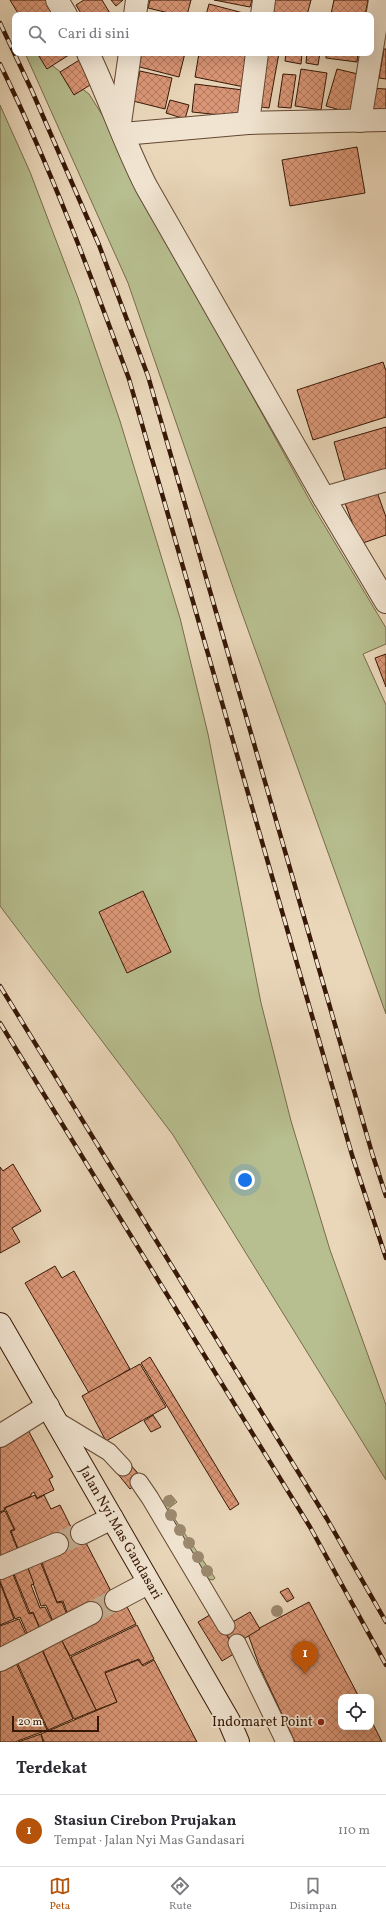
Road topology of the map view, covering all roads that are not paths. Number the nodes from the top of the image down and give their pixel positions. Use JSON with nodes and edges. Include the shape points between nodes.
{"nodes":[{"id":1,"x":57,"y":0,"type":"edge"},
{"id":2,"x":137,"y":0,"type":"edge"},
{"id":3,"x":264,"y":0,"type":"edge"},
{"id":4,"x":380,"y":0,"type":"edge"},
{"id":5,"x":64,"y":12,"type":"edge"},
{"id":6,"x":135,"y":12,"type":"edge"},
{"id":7,"x":262,"y":12,"type":"edge"},
{"id":8,"x":374,"y":36,"type":"edge"},
{"id":9,"x":89,"y":56,"type":"edge"},
{"id":10,"x":130,"y":56,"type":"edge"},
{"id":11,"x":257,"y":56,"type":"edge"},
{"id":12,"x":371,"y":56,"type":"edge"},
{"id":13,"x":386,"y":120,"type":"edge"},
{"id":14,"x":360,"y":121,"type":"junction"},
{"id":15,"x":248,"y":123,"type":"junction"},
{"id":16,"x":121,"y":129,"type":"junction"},
{"id":17,"x":386,"y":480,"type":"edge"},
{"id":18,"x":324,"y":498,"type":"junction"},
{"id":19,"x":386,"y":602,"type":"edge"},
{"id":20,"x":0,"y":1324,"type":"edge"},
{"id":21,"x":52,"y":1413,"type":"junction"},
{"id":22,"x":0,"y":1436,"type":"edge"},
{"id":23,"x":123,"y":1467,"type":"dead end"},
{"id":24,"x":139,"y":1482,"type":"dead end"},
{"id":25,"x":112,"y":1518,"type":"junction"},
{"id":26,"x":82,"y":1533,"type":"tunnel mouth"},
{"id":27,"x":57,"y":1544,"type":"tunnel mouth"},
{"id":28,"x":0,"y":1568,"type":"edge"},
{"id":29,"x":148,"y":1583,"type":"junction"},
{"id":30,"x":116,"y":1600,"type":"tunnel mouth"},
{"id":31,"x":91,"y":1613,"type":"tunnel mouth"},
{"id":32,"x":226,"y":1626,"type":"dead end"},
{"id":33,"x":237,"y":1643,"type":"dead end"},
{"id":34,"x":0,"y":1660,"type":"edge"},
{"id":35,"x":238,"y":1742,"type":"edge"},
{"id":36,"x":285,"y":1742,"type":"edge"}],
"edges":[{"from":1,"to":5,"type":"street"},
{"from":2,"to":6,"type":"street"},
{"from":3,"to":7,"type":"street"},
{"from":4,"to":8,"type":"street"},
{"from":9,"to":16,"type":"street"},
{"from":10,"to":16,"type":"street"},
{"from":11,"to":15,"type":"street"},
{"from":12,"to":14,"type":"street"},
{"from":13,"to":14,"type":"street"},
{"from":14,"to":15,"type":"street"},
{"from":15,"to":16,"type":"street"},
{"from":16,"to":18,"type":"street","via":[[146,186]]},
{"from":17,"to":18,"type":"street"},
{"from":18,"to":19,"type":"street"},
{"from":20,"to":21,"type":"street","name":"Jalan Nyi Mas Gandasari"},
{"from":21,"to":22,"type":"street"},
{"from":21,"to":23,"type":"lane","via":[[108,1452]]},
{"from":21,"to":25,"type":"street","name":"Jalan Nyi Mas Gandasari"},
{"from":24,"to":32,"type":"lane"},
{"from":25,"to":26,"type":"street"},
{"from":25,"to":29,"type":"street","name":"Jalan Nyi Mas Gandasari"},
{"from":27,"to":28,"type":"street"},
{"from":29,"to":30,"type":"street"},
{"from":29,"to":35,"type":"street","name":"Jalan Nyi Mas Gandasari"},
{"from":31,"to":34,"type":"street"},
{"from":33,"to":36,"type":"lane"}]}
